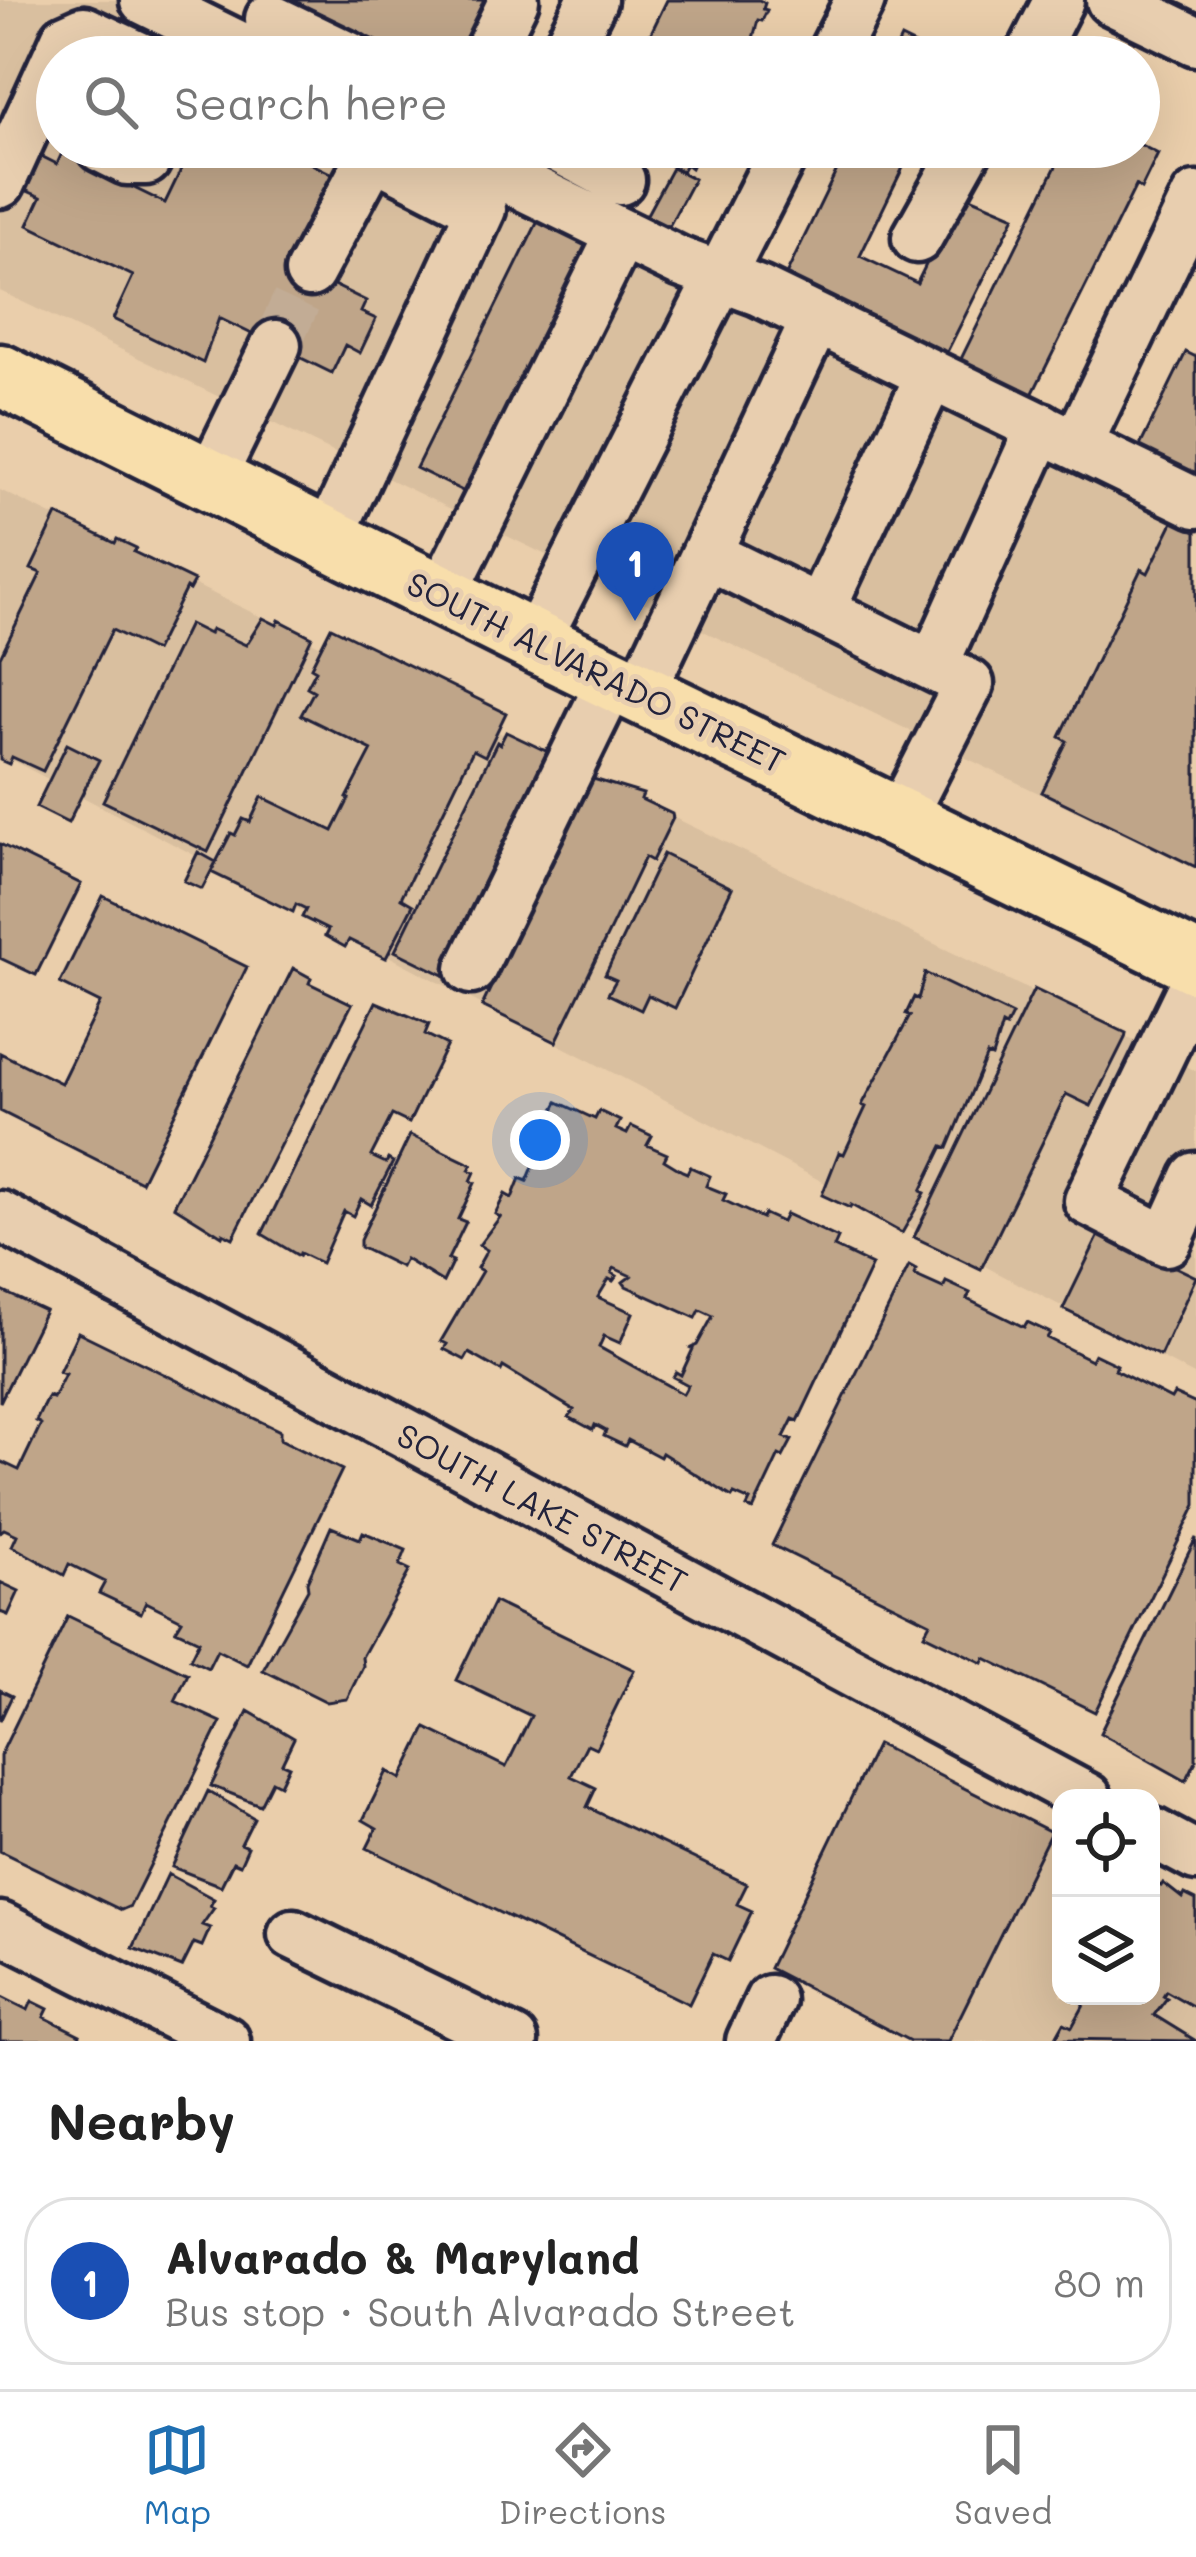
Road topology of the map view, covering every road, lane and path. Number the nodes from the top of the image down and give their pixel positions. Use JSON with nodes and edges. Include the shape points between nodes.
{"nodes":[{"id":1,"x":145,"y":0,"type":"edge"},
{"id":2,"x":514,"y":0,"type":"edge"},
{"id":3,"x":592,"y":0,"type":"edge"},
{"id":4,"x":860,"y":0,"type":"edge"},
{"id":5,"x":1059,"y":0,"type":"edge"},
{"id":6,"x":1111,"y":0,"type":"edge"},
{"id":7,"x":260,"y":36,"type":"edge"},
{"id":8,"x":496,"y":36,"type":"edge"},
{"id":9,"x":573,"y":36,"type":"edge"},
{"id":10,"x":842,"y":36,"type":"edge"},
{"id":11,"x":1041,"y":36,"type":"edge"},
{"id":12,"x":1196,"y":41,"type":"edge"},
{"id":13,"x":36,"y":132,"type":"edge"},
{"id":14,"x":366,"y":168,"type":"edge"},
{"id":15,"x":400,"y":168,"type":"edge"},
{"id":16,"x":487,"y":168,"type":"edge"},
{"id":17,"x":597,"y":168,"type":"edge"},
{"id":18,"x":775,"y":168,"type":"edge"},
{"id":19,"x":956,"y":168,"type":"edge"},
{"id":20,"x":620,"y":180,"type":"dead end"},
{"id":21,"x":0,"y":183,"type":"edge"},
{"id":22,"x":1196,"y":197,"type":"edge"},
{"id":23,"x":621,"y":234,"type":"junction"},
{"id":24,"x":917,"y":238,"type":"dead end"},
{"id":25,"x":310,"y":272,"type":"tunnel mouth"},
{"id":26,"x":720,"y":277,"type":"junction"},
{"id":27,"x":816,"y":319,"type":"junction"},
{"id":28,"x":276,"y":346,"type":"tunnel mouth"},
{"id":29,"x":931,"y":374,"type":"junction"},
{"id":30,"x":0,"y":375,"type":"edge"},
{"id":31,"x":1059,"y":436,"type":"junction"},
{"id":32,"x":211,"y":480,"type":"junction"},
{"id":33,"x":1196,"y":503,"type":"edge"},
{"id":34,"x":328,"y":538,"type":"junction"},
{"id":35,"x":706,"y":554,"type":"junction"},
{"id":36,"x":442,"y":595,"type":"junction"},
{"id":37,"x":820,"y":610,"type":"junction"},
{"id":38,"x":535,"y":642,"type":"junction"},
{"id":39,"x":933,"y":666,"type":"junction"},
{"id":40,"x":626,"y":686,"type":"junction"},
{"id":41,"x":900,"y":819,"type":"junction"},
{"id":42,"x":1196,"y":963,"type":"edge"},
{"id":43,"x":471,"y":968,"type":"dead end"},
{"id":44,"x":1196,"y":980,"type":"edge"},
{"id":45,"x":1196,"y":1177,"type":"edge"},
{"id":46,"x":0,"y":1216,"type":"edge"},
{"id":47,"x":1070,"y":1789,"type":"edge"},
{"id":48,"x":1160,"y":1837,"type":"edge"},
{"id":49,"x":1196,"y":1856,"type":"edge"},
{"id":50,"x":0,"y":1927,"type":"edge"},
{"id":51,"x":293,"y":1934,"type":"dead end"},
{"id":52,"x":225,"y":2041,"type":"edge"},
{"id":53,"x":513,"y":2041,"type":"edge"}],
"edges":[{"from":1,"to":7,"type":"street"},
{"from":2,"to":8,"type":"street"},
{"from":3,"to":9,"type":"street"},
{"from":4,"to":10,"type":"street"},
{"from":5,"to":11,"type":"street"},
{"from":6,"to":12,"type":"street"},
{"from":13,"to":21,"type":"street"},
{"from":14,"to":25,"type":"street"},
{"from":15,"to":34,"type":"street","via":[[481,209]]},
{"from":16,"to":23,"type":"street"},
{"from":17,"to":20,"type":"street"},
{"from":18,"to":26,"type":"street"},
{"from":19,"to":24,"type":"street"},
{"from":22,"to":31,"type":"street"},
{"from":23,"to":26,"type":"street"},
{"from":23,"to":36,"type":"street"},
{"from":26,"to":27,"type":"street"},
{"from":26,"to":38,"type":"street"},
{"from":27,"to":29,"type":"street"},
{"from":27,"to":35,"type":"street"},
{"from":28,"to":32,"type":"street"},
{"from":29,"to":31,"type":"street"},
{"from":29,"to":37,"type":"street"},
{"from":30,"to":32,"type":"main road","name":"SOUTH ALVARADO STREET"},
{"from":31,"to":33,"type":"street"},
{"from":31,"to":39,"type":"street"},
{"from":32,"to":34,"type":"main road","name":"SOUTH ALVARADO STREET"},
{"from":34,"to":36,"type":"main road","name":"SOUTH ALVARADO STREET"},
{"from":35,"to":37,"type":"street"},
{"from":35,"to":40,"type":"street"},
{"from":36,"to":38,"type":"main road","name":"SOUTH ALVARADO STREET"},
{"from":37,"to":39,"type":"street"},
{"from":38,"to":40,"type":"main road","name":"SOUTH ALVARADO STREET"},
{"from":39,"to":41,"type":"street","via":[[969,684]]},
{"from":40,"to":41,"type":"main road","name":"SOUTH ALVARADO STREET"},
{"from":40,"to":43,"type":"street"},
{"from":41,"to":42,"type":"main road","name":"SOUTH ALVARADO STREET"},
{"from":44,"to":45,"type":"street","via":[[1089,1201],[1167,1241]]},
{"from":46,"to":47,"type":"street","name":"SOUTH LAKE STREET"},
{"from":48,"to":49,"type":"street"},
{"from":50,"to":52,"type":"street"},
{"from":51,"to":53,"type":"street"}]}
